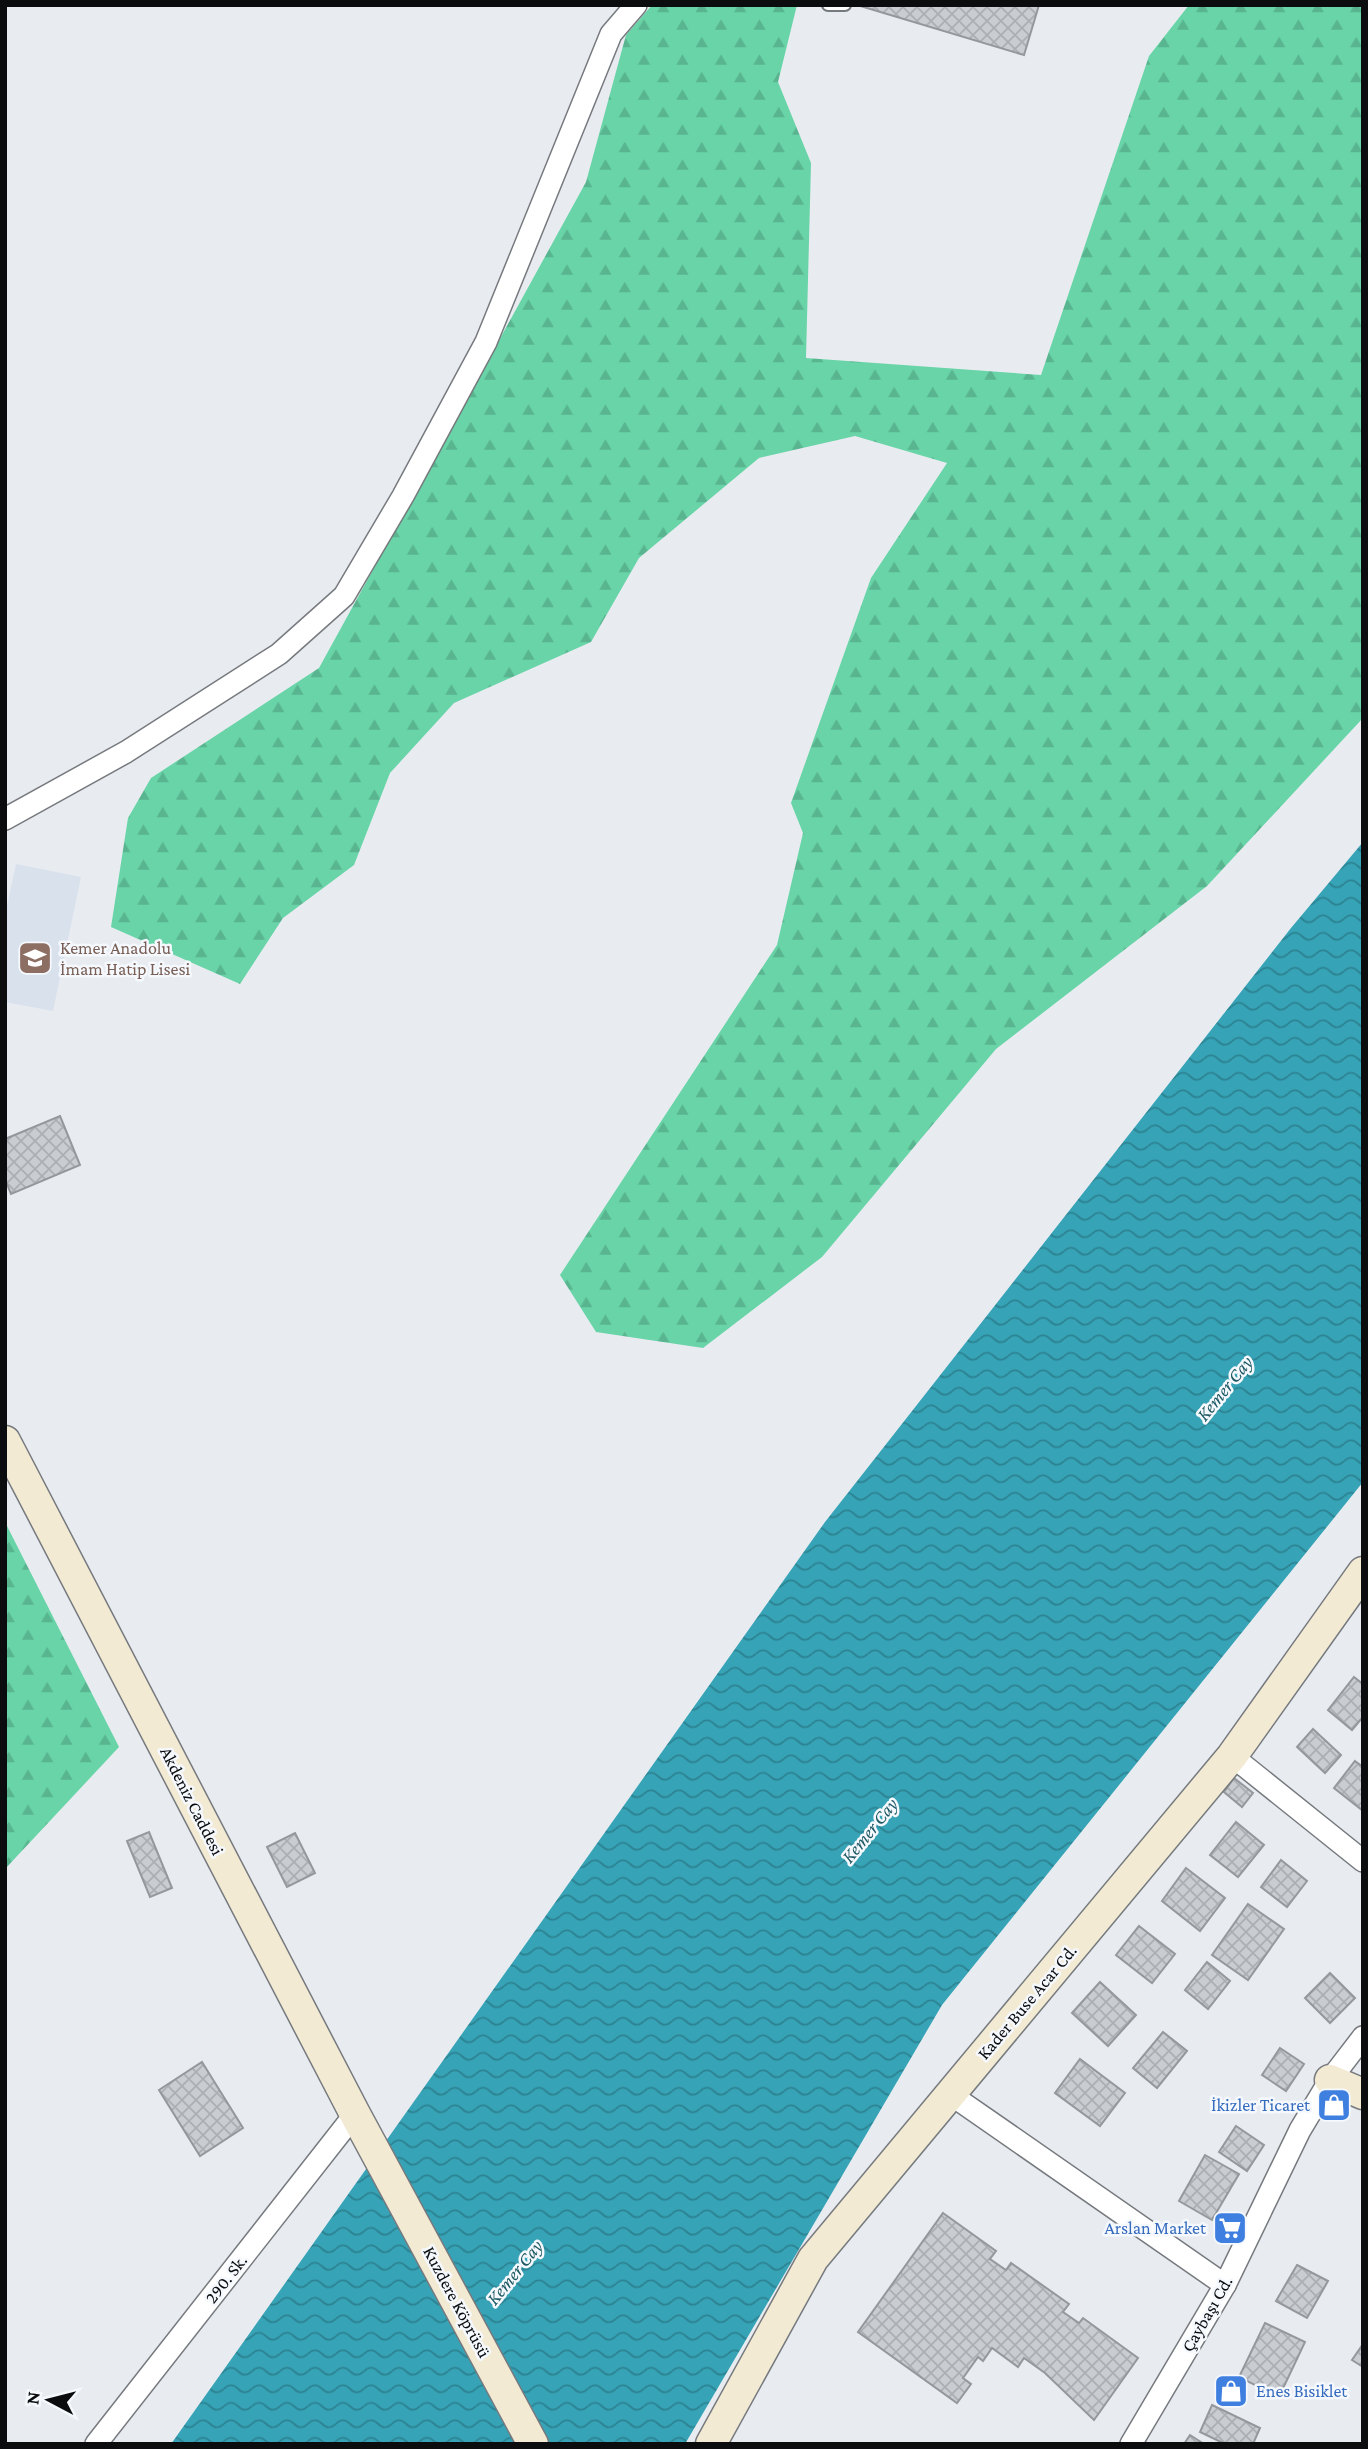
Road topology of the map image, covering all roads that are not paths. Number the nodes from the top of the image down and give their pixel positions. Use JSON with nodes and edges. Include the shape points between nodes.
{"nodes":[{"id":1,"x":636,"y":5,"type":"edge"},
{"id":2,"x":828,"y":5,"type":"edge"},
{"id":3,"x":845,"y":5,"type":"edge"},
{"id":4,"x":5,"y":819,"type":"edge"},
{"id":5,"x":5,"y":1441,"type":"edge"},
{"id":6,"x":1363,"y":1572,"type":"edge"},
{"id":7,"x":1232,"y":1756,"type":"junction"},
{"id":8,"x":1363,"y":1861,"type":"edge"},
{"id":9,"x":1363,"y":2037,"type":"edge"},
{"id":10,"x":1330,"y":2080,"type":"junction"},
{"id":11,"x":950,"y":2094,"type":"junction"},
{"id":12,"x":1363,"y":2094,"type":"edge"},
{"id":13,"x":355,"y":2114,"type":"junction"},
{"id":14,"x":381,"y":2159,"type":"joint"},
{"id":15,"x":1225,"y":2286,"type":"junction"},
{"id":16,"x":96,"y":2444,"type":"edge"},
{"id":17,"x":533,"y":2444,"type":"edge"},
{"id":18,"x":711,"y":2444,"type":"edge"},
{"id":19,"x":1131,"y":2444,"type":"edge"}],
"edges":[{"from":1,"to":4,"type":"street","via":[[611,34],[486,342],[344,596],[279,653],[126,752]]},
{"from":2,"to":3,"type":"lane"},
{"from":5,"to":13,"type":"street","name":"Akdeniz Caddesi"},
{"from":6,"to":7,"type":"street","name":"Kader Buse Acar Cd."},
{"from":7,"to":8,"type":"street"},
{"from":7,"to":11,"type":"street","name":"Kader Buse Acar Cd."},
{"from":9,"to":10,"type":"street","name":"Çaybaşı Cd."},
{"from":10,"to":12,"type":"street"},
{"from":10,"to":15,"type":"street","name":"Çaybaşı Cd.","via":[[1300,2130]]},
{"from":11,"to":15,"type":"street"},
{"from":11,"to":18,"type":"street","name":"Kader Buse Acar Cd.","via":[[813,2259]]},
{"from":13,"to":14,"type":"street","name":"Akdeniz Caddesi"},
{"from":13,"to":16,"type":"street","name":"290. Sk."},
{"from":14,"to":17,"type":"street","name":"Kuzdere Köprüsü"},
{"from":15,"to":19,"type":"street","name":"Çaybaşı Cd."}]}
